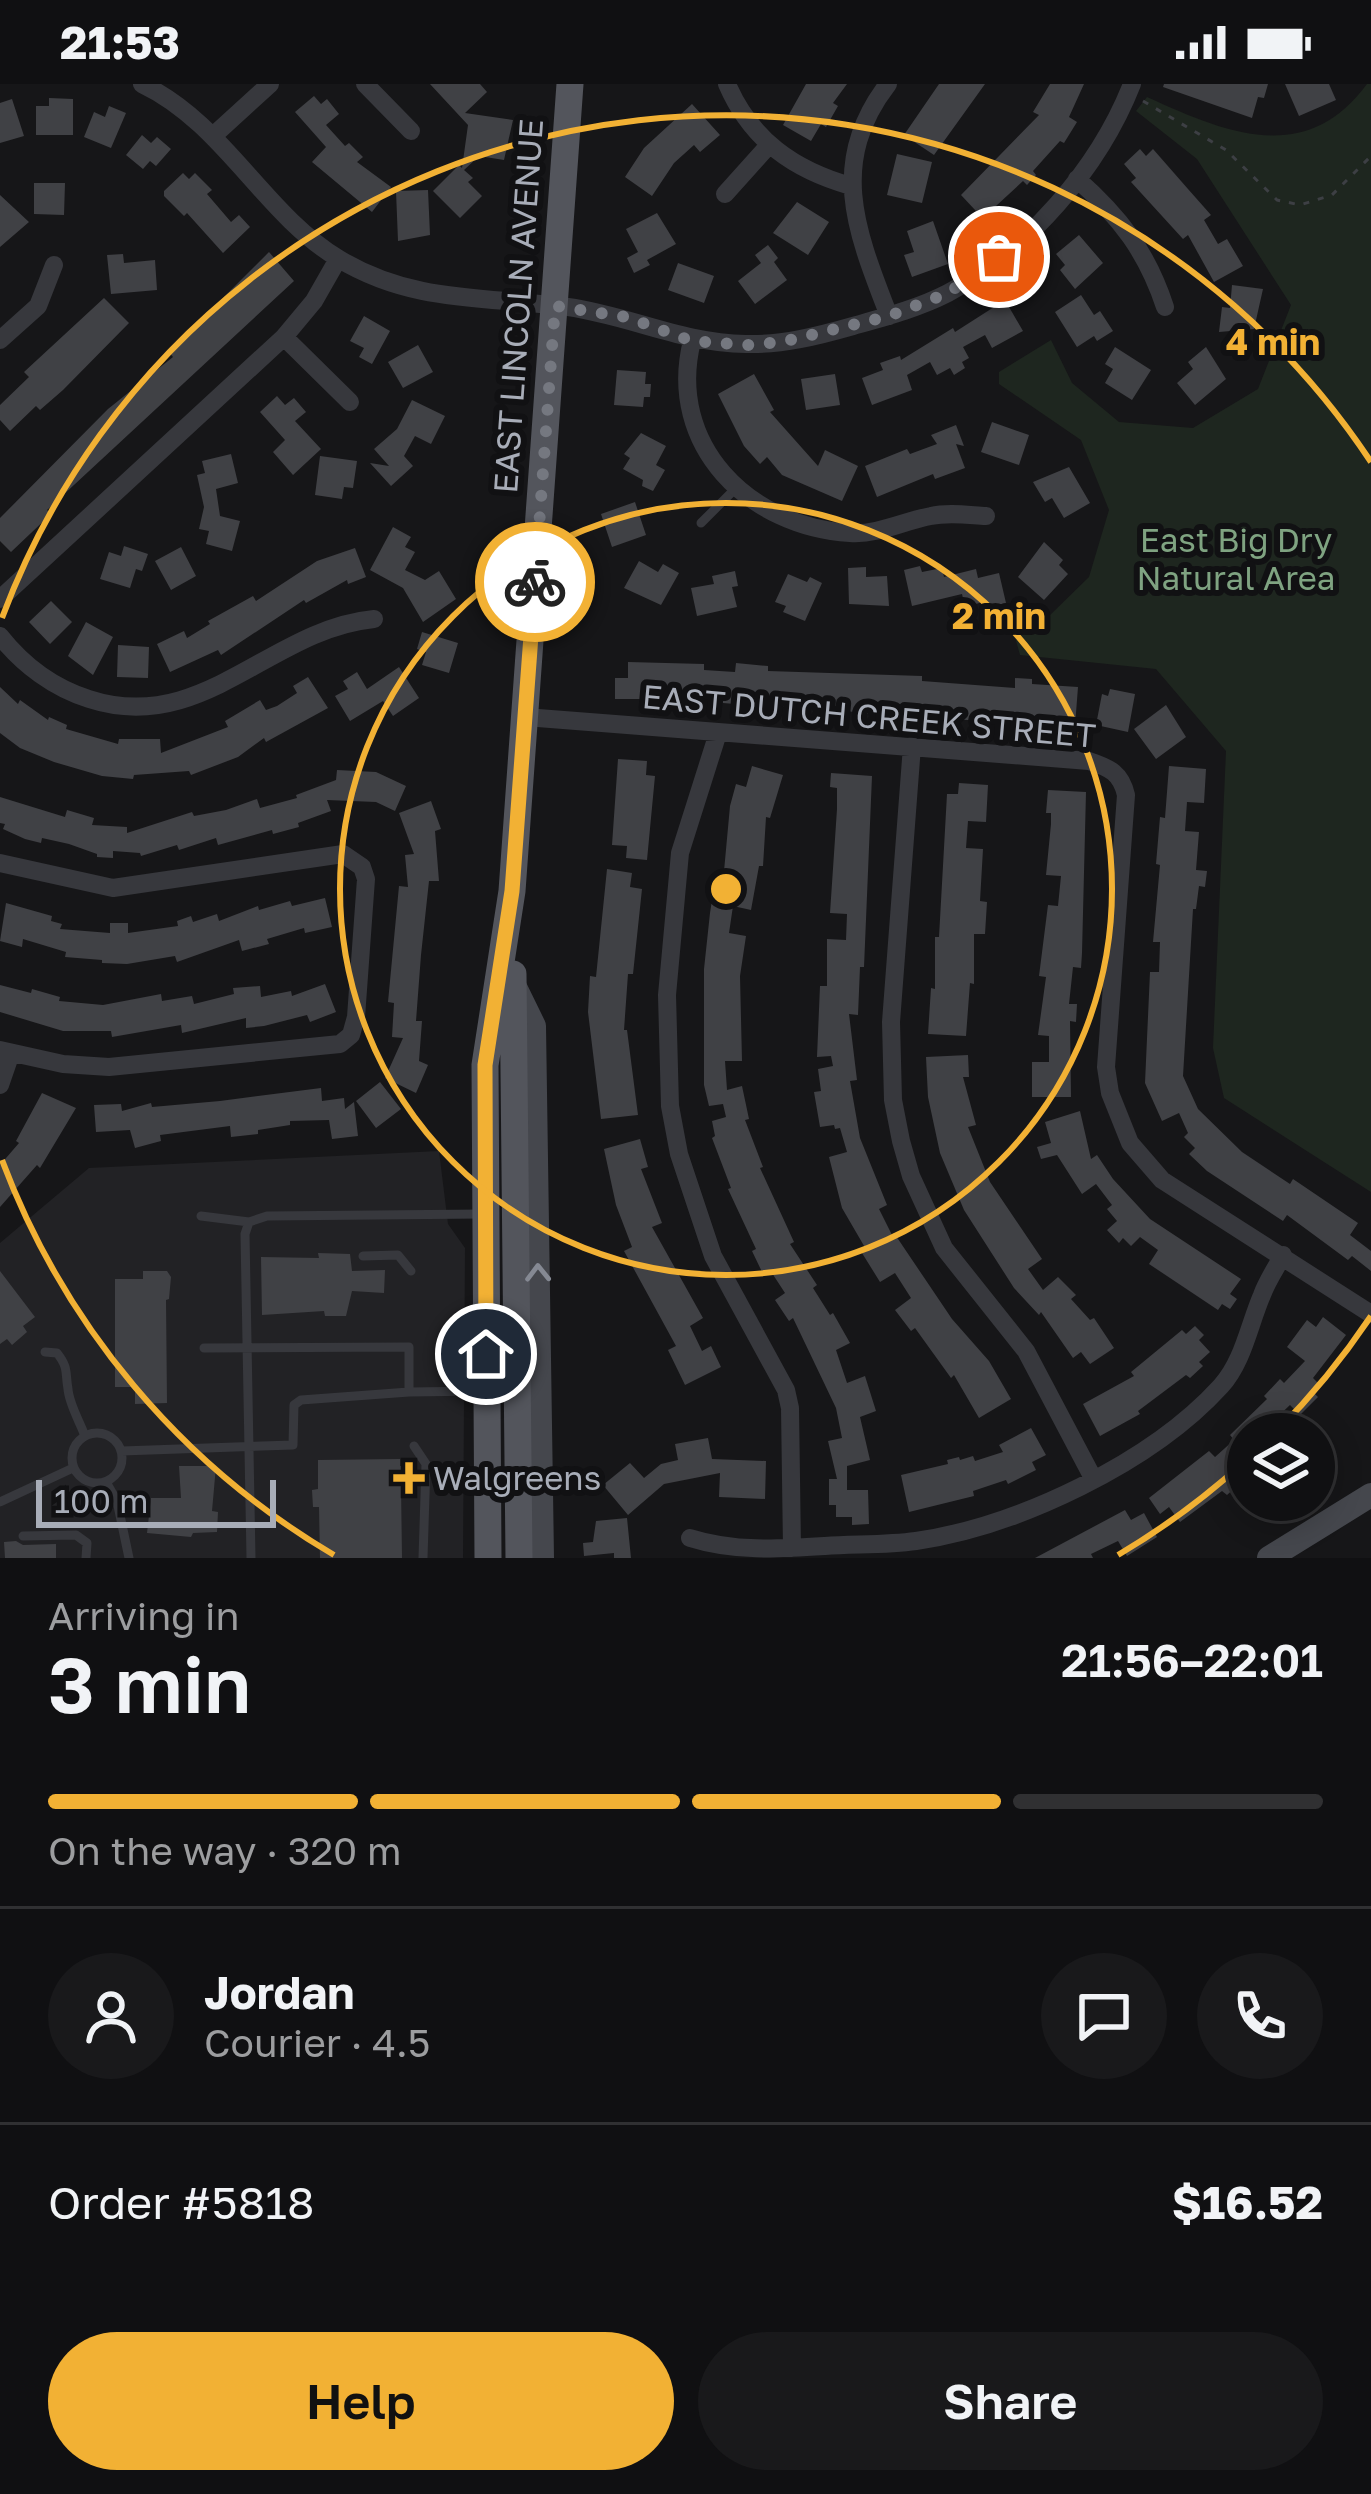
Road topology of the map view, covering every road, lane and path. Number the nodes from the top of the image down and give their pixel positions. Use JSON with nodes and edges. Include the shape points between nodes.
{"nodes":[{"id":1,"x":142,"y":84,"type":"edge"},
{"id":2,"x":270,"y":84,"type":"edge"},
{"id":3,"x":365,"y":84,"type":"edge"},
{"id":4,"x":570,"y":84,"type":"edge"},
{"id":5,"x":727,"y":84,"type":"edge"},
{"id":6,"x":888,"y":84,"type":"edge"},
{"id":7,"x":1130,"y":88,"type":"edge"},
{"id":8,"x":411,"y":131,"type":"dead end"},
{"id":9,"x":213,"y":136,"type":"junction"},
{"id":10,"x":769,"y":145,"type":"junction"},
{"id":11,"x":1371,"y":156,"type":"edge"},
{"id":12,"x":1077,"y":179,"type":"junction"},
{"id":13,"x":851,"y":186,"type":"junction"},
{"id":14,"x":725,"y":194,"type":"dead end"},
{"id":15,"x":338,"y":259,"type":"junction"},
{"id":16,"x":53,"y":265,"type":"dead end"},
{"id":17,"x":555,"y":306,"type":"junction"},
{"id":18,"x":1165,"y":307,"type":"dead end"},
{"id":19,"x":889,"y":316,"type":"junction"},
{"id":20,"x":284,"y":337,"type":"junction"},
{"id":21,"x":0,"y":340,"type":"edge"},
{"id":22,"x":692,"y":341,"type":"junction"},
{"id":23,"x":350,"y":402,"type":"dead end"},
{"id":24,"x":737,"y":487,"type":"junction"},
{"id":25,"x":986,"y":516,"type":"dead end"},
{"id":26,"x":701,"y":523,"type":"dead end"},
{"id":27,"x":0,"y":599,"type":"edge"},
{"id":28,"x":374,"y":619,"type":"dead end"},
{"id":29,"x":0,"y":637,"type":"edge"},
{"id":30,"x":525,"y":717,"type":"junction"},
{"id":31,"x":718,"y":733,"type":"junction"},
{"id":32,"x":912,"y":746,"type":"junction"},
{"id":33,"x":0,"y":863,"type":"edge"},
{"id":34,"x":512,"y":891,"type":"junction"},
{"id":35,"x":513,"y":983,"type":"junction"},
{"id":36,"x":6,"y":1052,"type":"edge"},
{"id":37,"x":0,"y":1084,"type":"edge"},
{"id":38,"x":484,"y":1214,"type":"junction"},
{"id":39,"x":201,"y":1216,"type":"dead end"},
{"id":40,"x":249,"y":1222,"type":"junction"},
{"id":41,"x":1283,"y":1255,"type":"junction"},
{"id":42,"x":363,"y":1256,"type":"dead end"},
{"id":43,"x":411,"y":1271,"type":"dead end"},
{"id":44,"x":1371,"y":1314,"type":"edge"},
{"id":45,"x":514,"y":1322,"type":"junction"},
{"id":46,"x":204,"y":1348,"type":"dead end"},
{"id":47,"x":247,"y":1349,"type":"junction"},
{"id":48,"x":45,"y":1352,"type":"dead end"},
{"id":49,"x":486,"y":1391,"type":"junction"},
{"id":50,"x":409,"y":1392,"type":"junction"},
{"id":51,"x":85,"y":1436,"type":"junction"},
{"id":52,"x":249,"y":1445,"type":"junction"},
{"id":53,"x":414,"y":1445,"type":"dead end"},
{"id":54,"x":122,"y":1451,"type":"junction"},
{"id":55,"x":73,"y":1468,"type":"junction"},
{"id":56,"x":1093,"y":1478,"type":"junction"},
{"id":57,"x":106,"y":1482,"type":"junction"},
{"id":58,"x":1371,"y":1495,"type":"edge"},
{"id":59,"x":0,"y":1502,"type":"edge"},
{"id":60,"x":23,"y":1536,"type":"dead end"},
{"id":61,"x":690,"y":1538,"type":"dead end"},
{"id":62,"x":792,"y":1548,"type":"junction"},
{"id":63,"x":86,"y":1558,"type":"edge"},
{"id":64,"x":129,"y":1558,"type":"edge"},
{"id":65,"x":251,"y":1558,"type":"edge"},
{"id":66,"x":422,"y":1558,"type":"edge"},
{"id":67,"x":488,"y":1558,"type":"edge"},
{"id":68,"x":518,"y":1558,"type":"edge"},
{"id":69,"x":542,"y":1558,"type":"edge"},
{"id":70,"x":1269,"y":1558,"type":"edge"}],
"edges":[{"from":1,"to":9,"type":"street"},
{"from":2,"to":9,"type":"street"},
{"from":3,"to":8,"type":"street"},
{"from":4,"to":17,"type":"main road","name":"EAST LINCOLN AVENUE"},
{"from":5,"to":10,"type":"street"},
{"from":6,"to":13,"type":"street","via":[[863,125]]},
{"from":7,"to":11,"type":"path","via":[[1226,150],[1277,200],[1300,205],[1332,195]]},
{"from":7,"to":12,"type":"street"},
{"from":9,"to":15,"type":"street"},
{"from":10,"to":13,"type":"street","via":[[806,172]]},
{"from":10,"to":14,"type":"street"},
{"from":12,"to":18,"type":"street","via":[[1126,226]]},
{"from":12,"to":19,"type":"street","via":[[999,257],[948,293]]},
{"from":13,"to":19,"type":"street","via":[[860,241]]},
{"from":15,"to":17,"type":"street","via":[[454,300]]},
{"from":15,"to":20,"type":"street"},
{"from":16,"to":21,"type":"street","via":[[38,306]]},
{"from":17,"to":22,"type":"street","via":[[626,317]]},
{"from":17,"to":30,"type":"main road","name":"EAST LINCOLN AVENUE"},
{"from":19,"to":22,"type":"street","via":[[782,342]]},
{"from":20,"to":23,"type":"street"},
{"from":20,"to":27,"type":"street"},
{"from":22,"to":24,"type":"street","via":[[689,403],[704,445]]},
{"from":24,"to":25,"type":"street","via":[[788,522],[854,533],[938,514]]},
{"from":24,"to":26,"type":"lane"},
{"from":28,"to":29,"type":"street","via":[[339,622],[190,699],[139,708],[79,696],[29,667]]},
{"from":30,"to":31,"type":"street","name":"EAST DUTCH CREEK STREET"},
{"from":30,"to":34,"type":"main road","name":"EAST LINCOLN AVENUE"},
{"from":31,"to":32,"type":"street","name":"EAST DUTCH CREEK STREET"},
{"from":31,"to":62,"type":"street","via":[[680,853],[667,994],[670,1106],[713,1256],[786,1390]]},
{"from":32,"to":41,"type":"street","name":"EAST DUTCH CREEK STREET","via":[[1089,761],[1123,781],[1110,1093],[1130,1143],[1162,1180]]},
{"from":32,"to":56,"type":"street","via":[[891,1022],[901,1141],[944,1248],[1026,1352]]},
{"from":33,"to":36,"type":"street","via":[[113,888],[343,854],[366,879],[356,1017],[340,1044],[109,1067]]},
{"from":34,"to":35,"type":"main road","name":"EAST LINCOLN AVENUE"},
{"from":34,"to":38,"type":"main road","name":"EAST LINCOLN AVENUE","via":[[485,1065]]},
{"from":35,"to":45,"type":"main road","name":"EAST LINCOLN AVENUE"},
{"from":69,"to":35,"type":"main road","one_way":true,"via":[[534,1026]]},
{"from":36,"to":37,"type":"street"},
{"from":38,"to":40,"type":"lane"},
{"from":38,"to":45,"type":"main road","via":[[499,1223],[500,1287]]},
{"from":38,"to":49,"type":"main road","name":"EAST LINCOLN AVENUE"},
{"from":39,"to":40,"type":"lane"},
{"from":40,"to":47,"type":"lane"},
{"from":41,"to":44,"type":"street"},
{"from":41,"to":56,"type":"street","via":[[1222,1385],[1160,1438]]},
{"from":42,"to":43,"type":"lane","via":[[398,1256]]},
{"from":45,"to":68,"type":"main road","name":"EAST LINCOLN AVENUE"},
{"from":46,"to":47,"type":"lane"},
{"from":47,"to":50,"type":"lane","via":[[409,1347]]},
{"from":47,"to":52,"type":"lane"},
{"from":48,"to":51,"type":"lane","via":[[67,1365]]},
{"from":49,"to":50,"type":"lane"},
{"from":49,"to":67,"type":"main road","name":"EAST LINCOLN AVENUE"},
{"from":50,"to":52,"type":"lane","via":[[301,1400],[293,1445]]},
{"from":51,"to":54,"type":"lane","via":[[107,1435]]},
{"from":51,"to":55,"type":"lane","via":[[74,1448]]},
{"from":52,"to":54,"type":"lane"},
{"from":52,"to":65,"type":"lane"},
{"from":53,"to":66,"type":"lane","via":[[426,1464]]},
{"from":54,"to":57,"type":"lane","via":[[120,1469]]},
{"from":55,"to":57,"type":"lane","via":[[87,1482]]},
{"from":55,"to":59,"type":"lane"},
{"from":56,"to":62,"type":"street","via":[[967,1530]]},
{"from":57,"to":64,"type":"lane"},
{"from":58,"to":70,"type":"main road"},
{"from":60,"to":63,"type":"lane","via":[[83,1538]]},
{"from":61,"to":62,"type":"street","via":[[722,1548]]}]}
